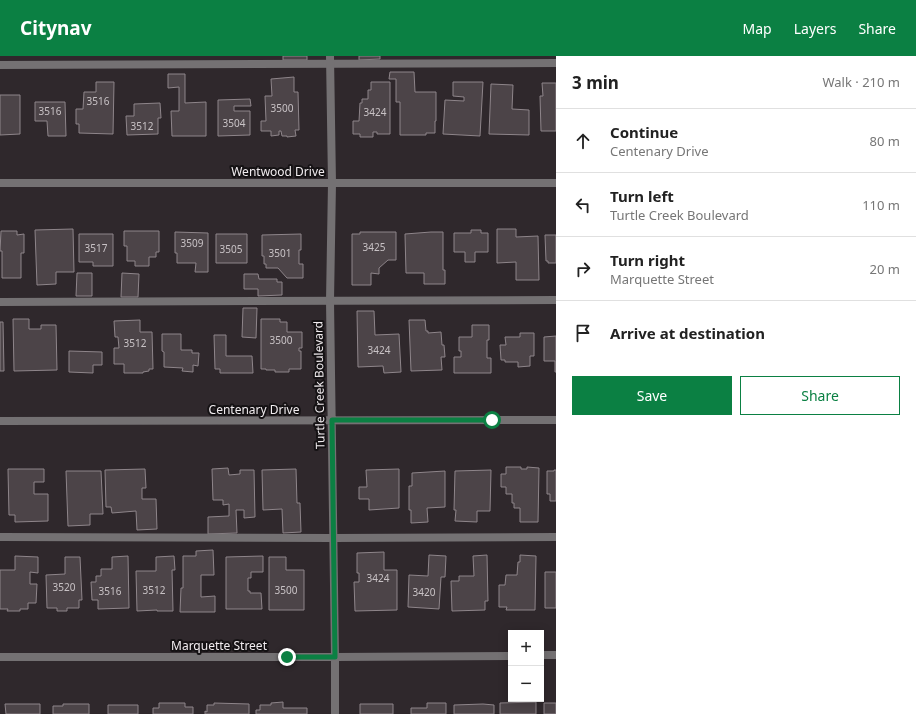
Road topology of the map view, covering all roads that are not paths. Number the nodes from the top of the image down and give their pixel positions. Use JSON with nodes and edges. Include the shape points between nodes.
{"nodes":[{"id":1,"x":330,"y":60,"type":"edge"},
{"id":2,"x":556,"y":63,"type":"edge"},
{"id":3,"x":0,"y":65,"type":"edge"},
{"id":4,"x":0,"y":183,"type":"edge"},
{"id":5,"x":556,"y":183,"type":"edge"},
{"id":6,"x":332,"y":184,"type":"junction"},
{"id":7,"x":556,"y":300,"type":"edge"},
{"id":8,"x":330,"y":301,"type":"junction"},
{"id":9,"x":0,"y":302,"type":"edge"},
{"id":10,"x":332,"y":420,"type":"junction"},
{"id":11,"x":556,"y":420,"type":"edge"},
{"id":12,"x":0,"y":421,"type":"edge"},
{"id":13,"x":0,"y":537,"type":"edge"},
{"id":14,"x":556,"y":537,"type":"edge"},
{"id":15,"x":333,"y":538,"type":"junction"},
{"id":16,"x":544,"y":655,"type":"edge"},
{"id":17,"x":556,"y":655,"type":"edge"},
{"id":18,"x":508,"y":656,"type":"edge"},
{"id":19,"x":0,"y":657,"type":"edge"},
{"id":20,"x":335,"y":657,"type":"junction"},
{"id":21,"x":335,"y":714,"type":"edge"}],
"edges":[{"from":1,"to":2,"type":"street"},
{"from":1,"to":3,"type":"street"},
{"from":1,"to":6,"type":"street","name":"Turtle Creek Boulevard"},
{"from":4,"to":6,"type":"street","name":"Wentwood Drive"},
{"from":5,"to":6,"type":"street","name":"Wentwood Drive"},
{"from":6,"to":8,"type":"street","name":"Turtle Creek Boulevard"},
{"from":7,"to":8,"type":"street"},
{"from":8,"to":9,"type":"street"},
{"from":8,"to":10,"type":"street","name":"Turtle Creek Boulevard"},
{"from":10,"to":11,"type":"street","name":"Centenary Drive"},
{"from":10,"to":12,"type":"street","name":"Centenary Drive"},
{"from":10,"to":15,"type":"street","name":"Turtle Creek Boulevard"},
{"from":13,"to":15,"type":"street"},
{"from":14,"to":15,"type":"street"},
{"from":15,"to":20,"type":"street","name":"Turtle Creek Boulevard"},
{"from":16,"to":17,"type":"street"},
{"from":18,"to":20,"type":"street","name":"Marquette Street"},
{"from":19,"to":20,"type":"street","name":"Marquette Street"},
{"from":20,"to":21,"type":"street","name":"Turtle Creek Boulevard"}]}
